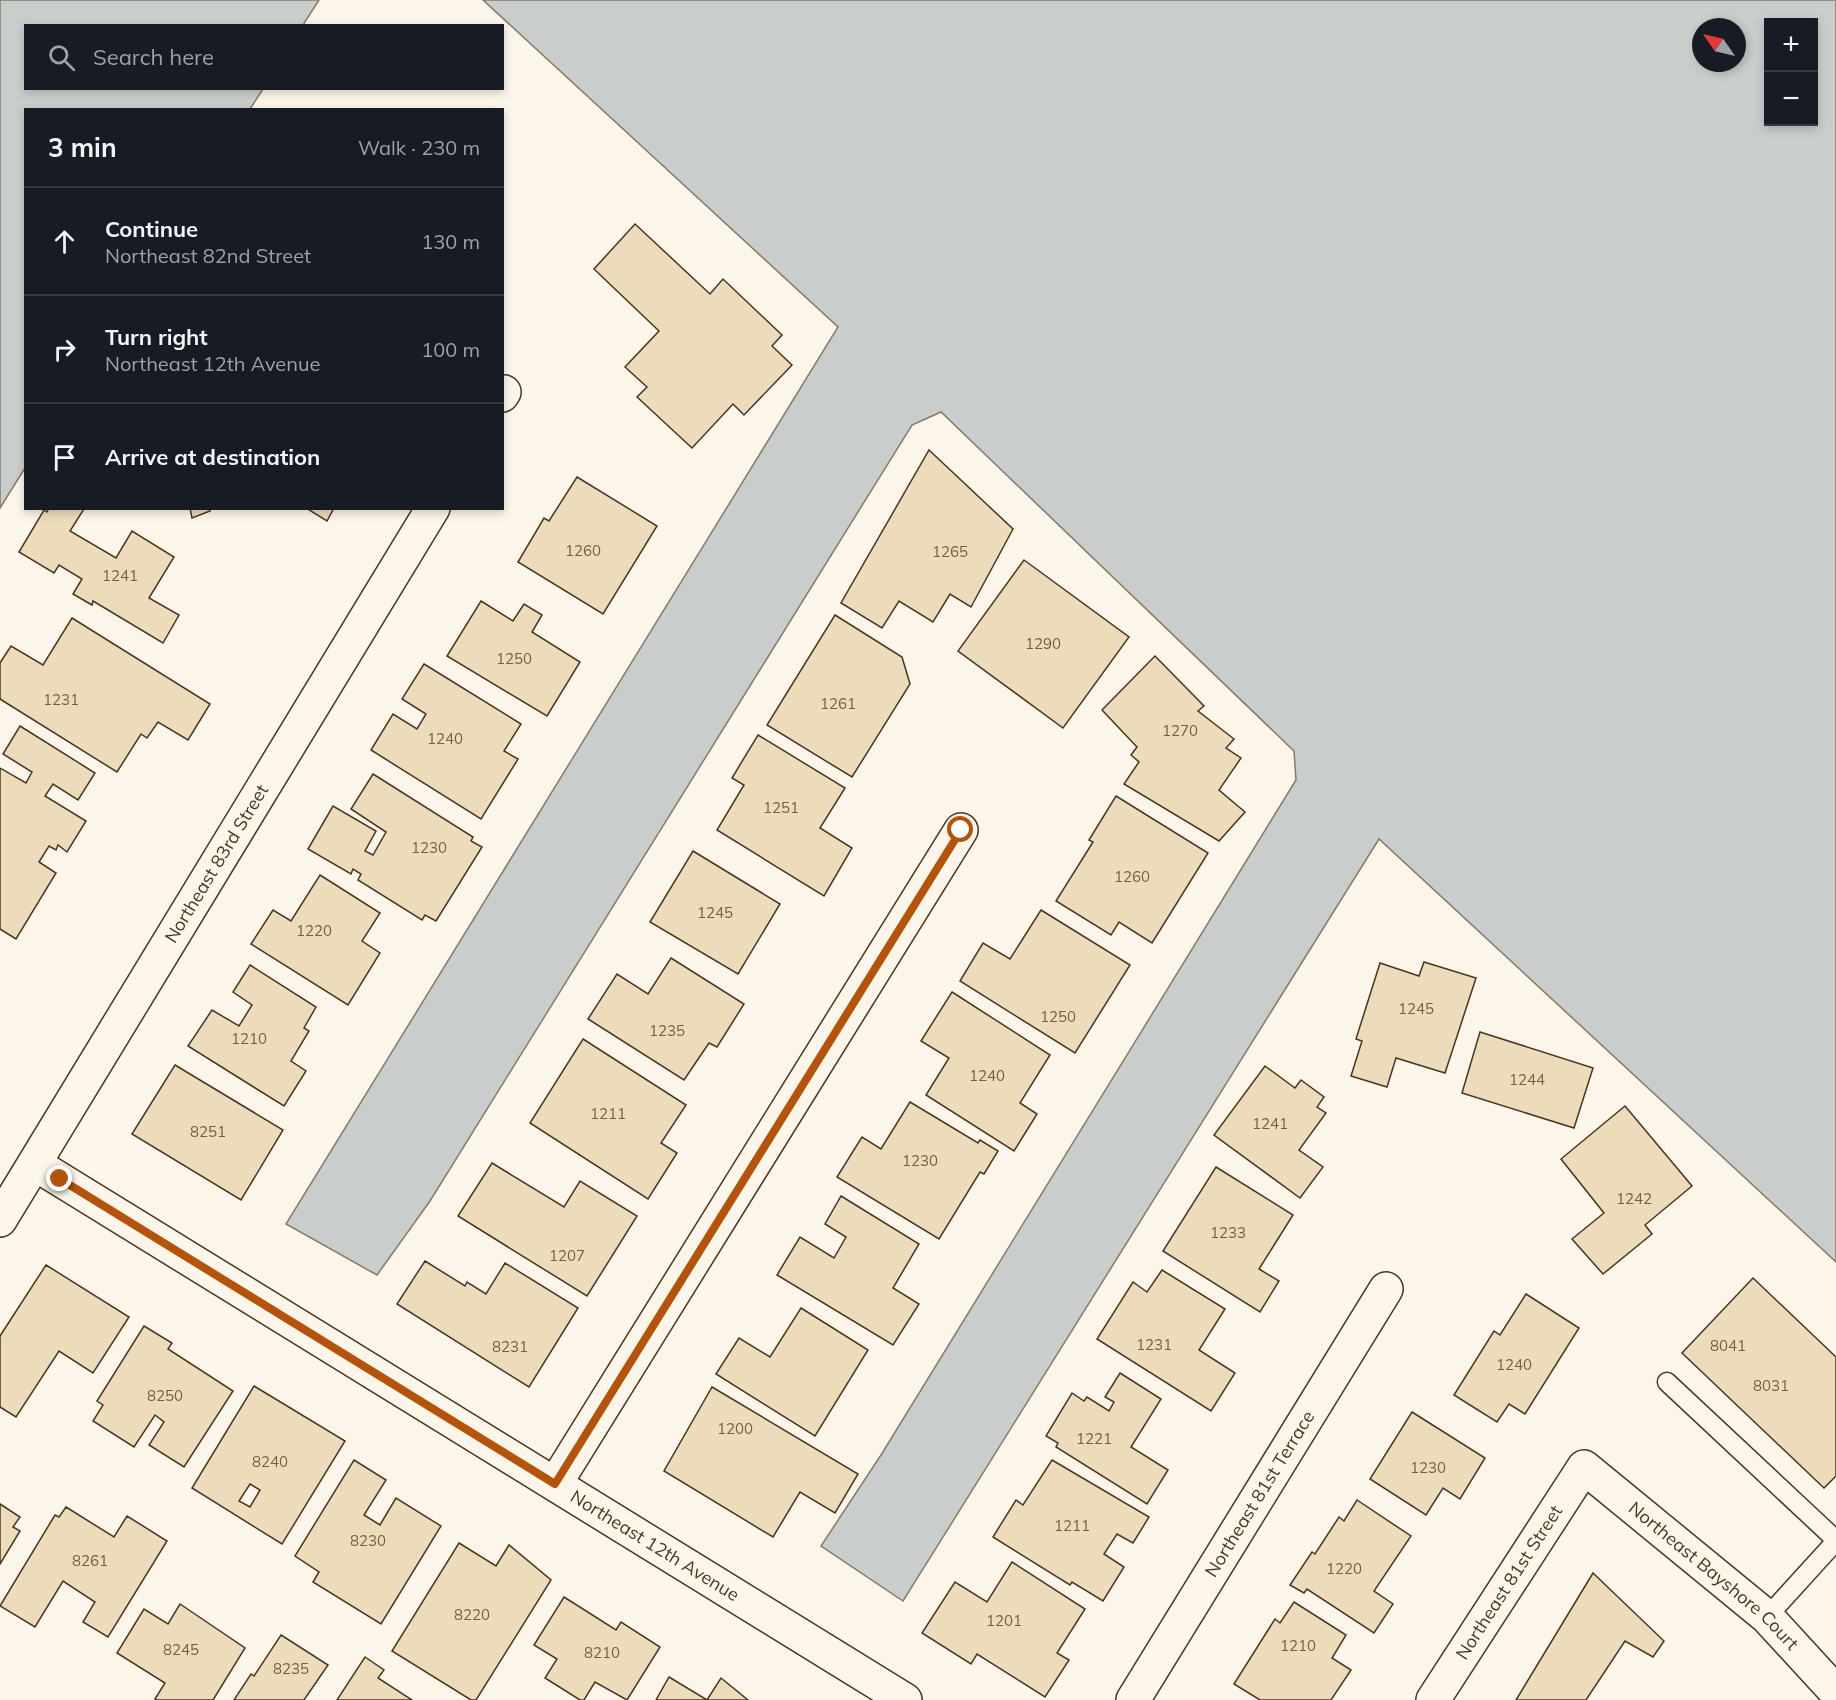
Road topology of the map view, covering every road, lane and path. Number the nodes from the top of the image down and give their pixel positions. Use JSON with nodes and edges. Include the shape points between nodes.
{"nodes":[{"id":1,"x":432,"y":510,"type":"edge"},
{"id":2,"x":961,"y":830,"type":"dead end"},
{"id":3,"x":35,"y":1164,"type":"junction"},
{"id":4,"x":0,"y":1220,"type":"edge"},
{"id":5,"x":1386,"y":1289,"type":"dead end"},
{"id":6,"x":1667,"y":1382,"type":"dead end"},
{"id":7,"x":1584,"y":1467,"type":"joint"},
{"id":8,"x":555,"y":1484,"type":"junction"},
{"id":9,"x":1836,"y":1540,"type":"edge"},
{"id":10,"x":1767,"y":1617,"type":"junction"},
{"id":11,"x":1836,"y":1692,"type":"edge"},
{"id":12,"x":905,"y":1700,"type":"edge"},
{"id":13,"x":1133,"y":1700,"type":"edge"},
{"id":14,"x":1433,"y":1700,"type":"edge"}],
"edges":[{"from":1,"to":3,"type":"street","name":"Northeast 83rd Street"},
{"from":2,"to":8,"type":"street"},
{"from":3,"to":4,"type":"street","name":"Northeast 83rd Street"},
{"from":3,"to":8,"type":"street","name":"Northeast 12th Avenue"},
{"from":5,"to":13,"type":"street","name":"Northeast 81st Terrace"},
{"from":6,"to":9,"type":"lane"},
{"from":7,"to":10,"type":"street","name":"Northeast Bayshore Court"},
{"from":7,"to":14,"type":"street","name":"Northeast 81st Street"},
{"from":8,"to":12,"type":"street","name":"Northeast 12th Avenue"},
{"from":9,"to":10,"type":"lane"},
{"from":10,"to":11,"type":"street","name":"Northeast Bayshore Court"}]}
